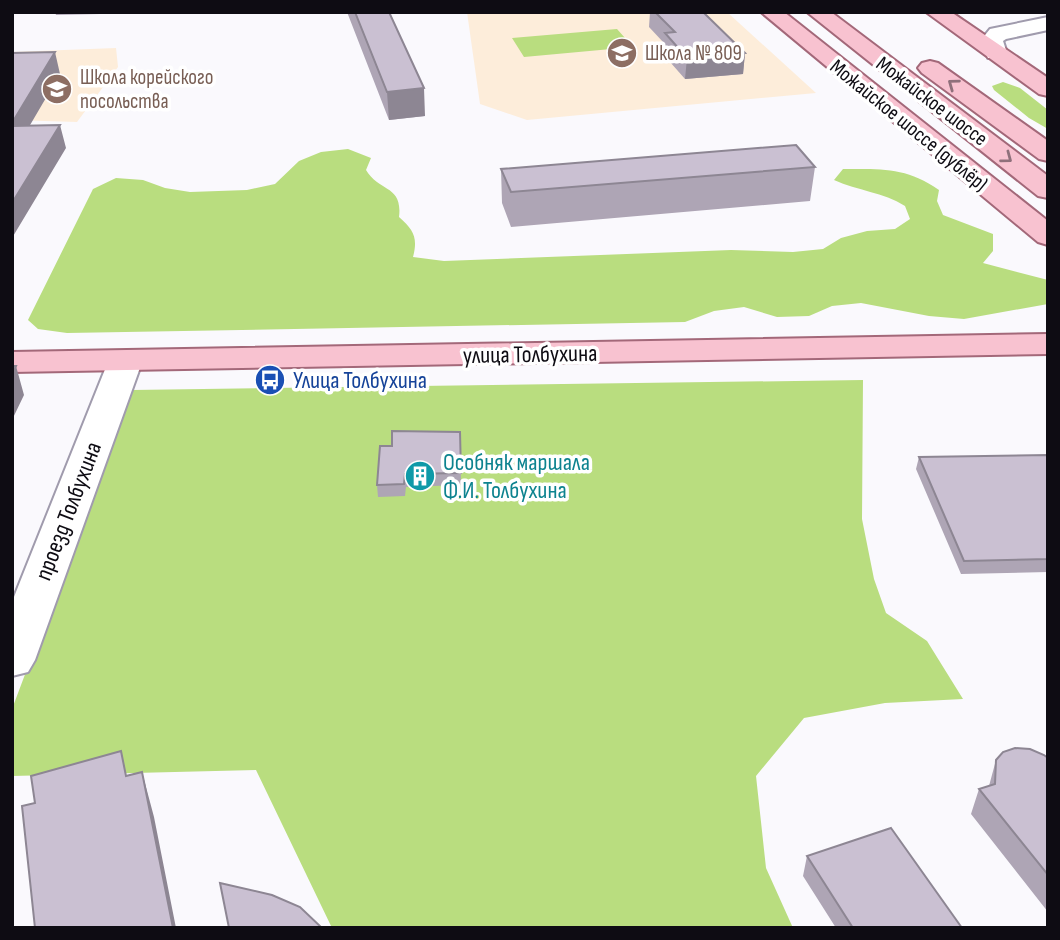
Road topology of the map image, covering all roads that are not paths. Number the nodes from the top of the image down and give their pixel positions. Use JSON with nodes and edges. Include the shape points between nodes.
{"nodes":[{"id":1,"x":771,"y":12,"type":"edge"},
{"id":2,"x":817,"y":12,"type":"edge"},
{"id":3,"x":936,"y":12,"type":"edge"},
{"id":4,"x":1010,"y":13,"type":"edge"},
{"id":5,"x":1048,"y":16,"type":"edge"},
{"id":6,"x":1048,"y":23,"type":"edge"},
{"id":7,"x":907,"y":51,"type":"dead end"},
{"id":8,"x":996,"y":52,"type":"junction"},
{"id":9,"x":1048,"y":89,"type":"edge"},
{"id":10,"x":1048,"y":153,"type":"edge"},
{"id":11,"x":1048,"y":190,"type":"edge"},
{"id":12,"x":1048,"y":236,"type":"edge"},
{"id":13,"x":1048,"y":344,"type":"edge"},
{"id":14,"x":12,"y":362,"type":"edge"},
{"id":15,"x":125,"y":362,"type":"junction"},
{"id":16,"x":12,"y":660,"type":"edge"}],
"edges":[{"from":1,"to":12,"type":"main road","name":"Можайское шоссе (дублёр)"},
{"from":2,"to":11,"type":"main road","name":"Можайское шоссе","one_way":true},
{"from":3,"to":8,"type":"main road"},
{"from":4,"to":5,"type":"street"},
{"from":6,"to":8,"type":"street","via":[[998,34],[992,40]]},
{"from":10,"to":7,"type":"main road","name":"Можайское шоссе","one_way":true},
{"from":8,"to":9,"type":"main road"},
{"from":13,"to":15,"type":"main road","name":"улица Толбухина"},
{"from":14,"to":15,"type":"main road","name":"улица Толбухина"},
{"from":15,"to":16,"type":"street","name":"проезд Толбухина"}]}
